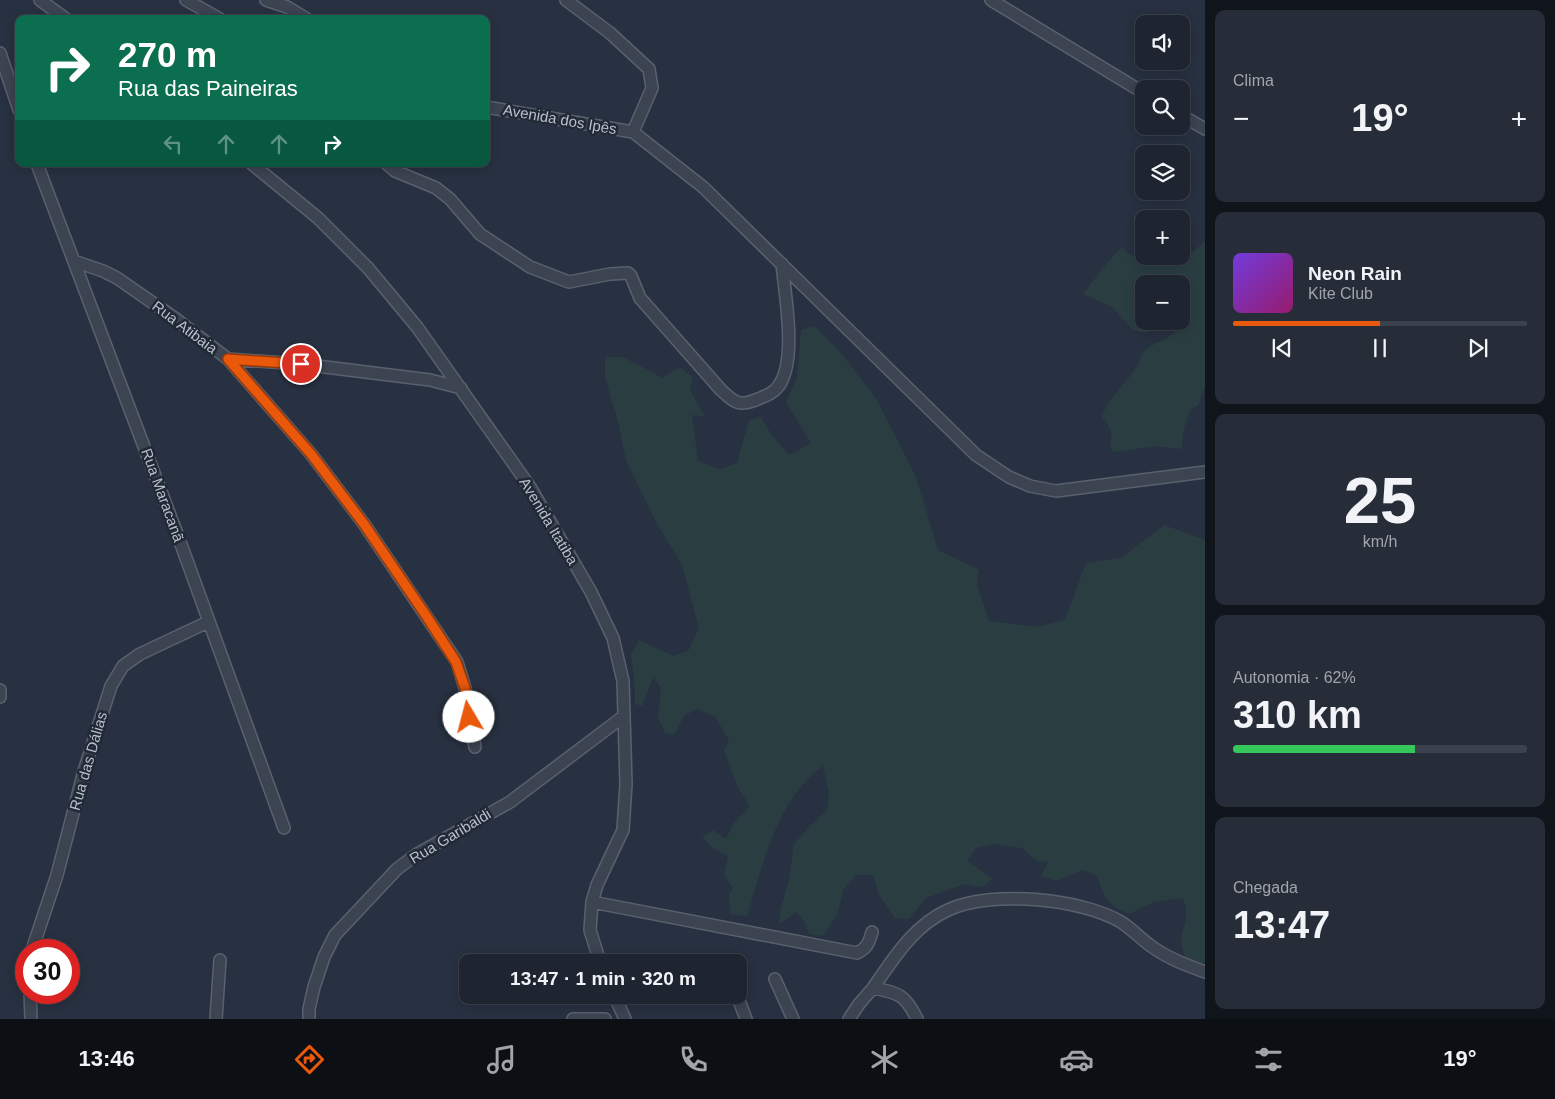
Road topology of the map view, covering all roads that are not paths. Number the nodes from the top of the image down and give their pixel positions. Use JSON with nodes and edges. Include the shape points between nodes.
{"nodes":[{"id":1,"x":40,"y":0,"type":"edge"},
{"id":2,"x":186,"y":0,"type":"edge"},
{"id":3,"x":266,"y":0,"type":"edge"},
{"id":4,"x":566,"y":0,"type":"edge"},
{"id":5,"x":991,"y":0,"type":"edge"},
{"id":6,"x":61,"y":15,"type":"edge"},
{"id":7,"x":213,"y":15,"type":"edge"},
{"id":8,"x":300,"y":15,"type":"edge"},
{"id":9,"x":0,"y":53,"type":"edge"},
{"id":10,"x":1135,"y":88,"type":"edge"},
{"id":11,"x":15,"y":98,"type":"edge"},
{"id":12,"x":490,"y":108,"type":"edge"},
{"id":13,"x":1190,"y":120,"type":"edge"},
{"id":14,"x":1205,"y":129,"type":"edge"},
{"id":15,"x":633,"y":132,"type":"junction"},
{"id":16,"x":38,"y":167,"type":"edge"},
{"id":17,"x":256,"y":167,"type":"edge"},
{"id":18,"x":391,"y":167,"type":"edge"},
{"id":19,"x":74,"y":261,"type":"junction"},
{"id":20,"x":782,"y":264,"type":"junction"},
{"id":21,"x":228,"y":359,"type":"junction"},
{"id":22,"x":461,"y":388,"type":"junction"},
{"id":23,"x":1205,"y":472,"type":"edge"},
{"id":24,"x":208,"y":622,"type":"junction"},
{"id":25,"x":0,"y":690,"type":"edge"},
{"id":26,"x":0,"y":697,"type":"edge"},
{"id":27,"x":624,"y":716,"type":"junction"},
{"id":28,"x":475,"y":746,"type":"dead end"},
{"id":29,"x":284,"y":828,"type":"dead end"},
{"id":30,"x":592,"y":902,"type":"junction"},
{"id":31,"x":872,"y":932,"type":"dead end"},
{"id":32,"x":36,"y":939,"type":"edge"},
{"id":33,"x":598,"y":954,"type":"edge"},
{"id":34,"x":220,"y":960,"type":"dead end"},
{"id":35,"x":1205,"y":972,"type":"edge"},
{"id":36,"x":775,"y":979,"type":"dead end"},
{"id":37,"x":872,"y":988,"type":"junction"},
{"id":38,"x":30,"y":1004,"type":"edge"},
{"id":39,"x":618,"y":1004,"type":"edge"},
{"id":40,"x":740,"y":1004,"type":"edge"},
{"id":41,"x":31,"y":1019,"type":"edge"},
{"id":42,"x":216,"y":1019,"type":"edge"},
{"id":43,"x":309,"y":1019,"type":"edge"},
{"id":44,"x":573,"y":1019,"type":"edge"},
{"id":45,"x":605,"y":1019,"type":"edge"},
{"id":46,"x":625,"y":1019,"type":"edge"},
{"id":47,"x":746,"y":1019,"type":"edge"},
{"id":48,"x":793,"y":1019,"type":"edge"},
{"id":49,"x":849,"y":1019,"type":"edge"},
{"id":50,"x":916,"y":1019,"type":"edge"}],
"edges":[{"from":1,"to":6,"type":"street"},
{"from":2,"to":7,"type":"street"},
{"from":3,"to":8,"type":"street"},
{"from":4,"to":15,"type":"street","via":[[610,33],[649,69],[652,88]]},
{"from":5,"to":10,"type":"street"},
{"from":9,"to":11,"type":"street"},
{"from":12,"to":15,"type":"street","name":"Avenida dos Ipês"},
{"from":13,"to":14,"type":"street"},
{"from":15,"to":20,"type":"street","via":[[702,187]]},
{"from":16,"to":19,"type":"street","name":"Rua Maracanã"},
{"from":17,"to":22,"type":"street","name":"Avenida Itatiba","via":[[318,218],[368,268],[417,327]]},
{"from":18,"to":20,"type":"street","via":[[436,188],[450,199],[480,234],[530,267],[569,282],[628,273],[640,298],[732,401],[745,404],[769,395],[783,378],[788,362],[788,325]]},
{"from":19,"to":21,"type":"street","name":"Rua Atibaia","via":[[117,278]]},
{"from":19,"to":24,"type":"street","name":"Rua Maracanã"},
{"from":20,"to":23,"type":"street","via":[[976,455],[1009,478],[1056,491]]},
{"from":21,"to":22,"type":"street","via":[[301,364],[430,380]]},
{"from":21,"to":28,"type":"street","name":"Rua Atibaia","via":[[311,454],[364,524],[456,662],[465,688]]},
{"from":22,"to":27,"type":"street","name":"Avenida Itatiba","via":[[530,487],[591,592],[613,638],[623,682]]},
{"from":24,"to":29,"type":"street","name":"Rua Maracanã"},
{"from":24,"to":32,"type":"street","name":"Rua das Dálias","via":[[140,654],[123,666],[111,686]]},
{"from":25,"to":26,"type":"street"},
{"from":27,"to":30,"type":"street","name":"Avenida Itatiba","via":[[624,830]]},
{"from":27,"to":43,"type":"street","name":"Rua Garibaldi","via":[[510,802],[417,854],[397,870],[335,935],[314,987]]},
{"from":30,"to":31,"type":"street","via":[[857,953],[869,944]]},
{"from":30,"to":33,"type":"street","name":"Avenida Itatiba","via":[[590,930]]},
{"from":34,"to":42,"type":"street"},
{"from":35,"to":37,"type":"street","via":[[1170,959],[1121,922],[1086,908],[1031,898],[972,902],[947,910],[910,937]]},
{"from":36,"to":48,"type":"street"},
{"from":37,"to":49,"type":"street"},
{"from":37,"to":50,"type":"street","via":[[894,992],[910,1004]]},
{"from":38,"to":41,"type":"street"},
{"from":39,"to":46,"type":"street"},
{"from":40,"to":47,"type":"street"},
{"from":44,"to":45,"type":"street"}]}
